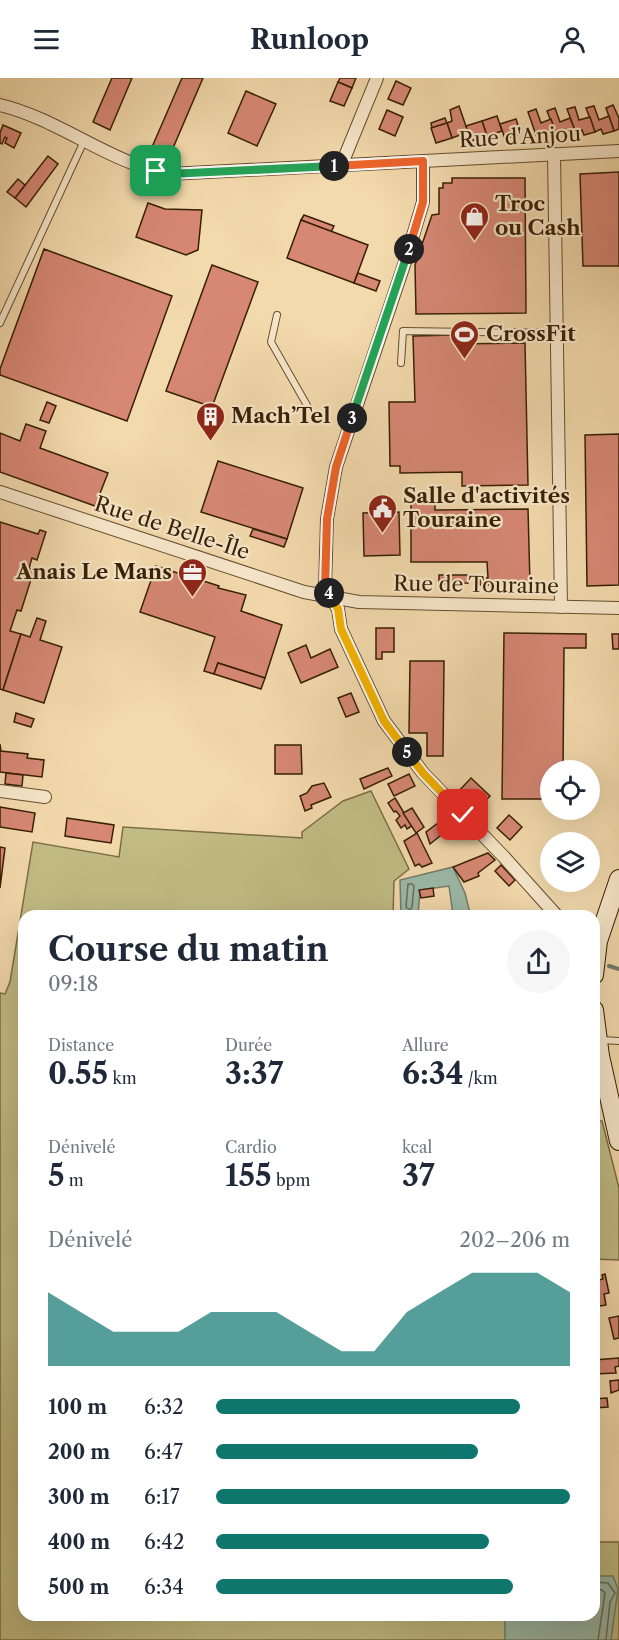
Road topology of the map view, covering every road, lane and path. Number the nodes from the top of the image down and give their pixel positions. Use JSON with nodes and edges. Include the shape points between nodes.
{"nodes":[{"id":1,"x":377,"y":78,"type":"edge"},
{"id":2,"x":0,"y":105,"type":"edge"},
{"id":3,"x":84,"y":141,"type":"junction"},
{"id":4,"x":619,"y":151,"type":"edge"},
{"id":5,"x":554,"y":154,"type":"junction"},
{"id":6,"x":423,"y":161,"type":"junction"},
{"id":7,"x":341,"y":166,"type":"junction"},
{"id":8,"x":278,"y":315,"type":"dead end"},
{"id":9,"x":0,"y":323,"type":"edge"},
{"id":10,"x":557,"y":333,"type":"junction"},
{"id":11,"x":400,"y":363,"type":"dead end"},
{"id":12,"x":308,"y":407,"type":"dead end"},
{"id":13,"x":0,"y":492,"type":"edge"},
{"id":14,"x":333,"y":599,"type":"junction"},
{"id":15,"x":561,"y":607,"type":"junction"},
{"id":16,"x":619,"y":608,"type":"edge"},
{"id":17,"x":0,"y":791,"type":"edge"},
{"id":18,"x":45,"y":798,"type":"dead end"},
{"id":19,"x":619,"y":879,"type":"edge"},
{"id":20,"x":552,"y":910,"type":"edge"},
{"id":21,"x":600,"y":929,"type":"edge"},
{"id":22,"x":600,"y":1040,"type":"edge"},
{"id":23,"x":619,"y":1041,"type":"edge"},
{"id":24,"x":600,"y":1049,"type":"edge"},
{"id":25,"x":618,"y":1131,"type":"edge"}],
"edges":[{"from":1,"to":7,"type":"street"},
{"from":2,"to":3,"type":"street","name":"Rue d'Anjou"},
{"from":3,"to":7,"type":"street","name":"Rue d'Anjou","via":[[169,174]]},
{"from":3,"to":9,"type":"lane"},
{"from":4,"to":5,"type":"street","name":"Rue d'Anjou"},
{"from":5,"to":6,"type":"street","name":"Rue d'Anjou"},
{"from":5,"to":10,"type":"street"},
{"from":6,"to":7,"type":"street","name":"Rue d'Anjou"},
{"from":6,"to":14,"type":"street","via":[[423,202],[336,467],[327,519],[325,588]]},
{"from":8,"to":12,"type":"lane","via":[[271,342]]},
{"from":10,"to":11,"type":"lane","via":[[403,331]]},
{"from":10,"to":15,"type":"street"},
{"from":13,"to":14,"type":"street","name":"Rue de Belle-Île"},
{"from":14,"to":15,"type":"street","name":"Rue de Touraine"},
{"from":14,"to":20,"type":"street","via":[[341,629],[384,721],[423,773]]},
{"from":15,"to":16,"type":"street","name":"Rue de Touraine"},
{"from":17,"to":18,"type":"street"},
{"from":19,"to":21,"type":"street"},
{"from":22,"to":23,"type":"lane"},
{"from":24,"to":25,"type":"street"}]}
